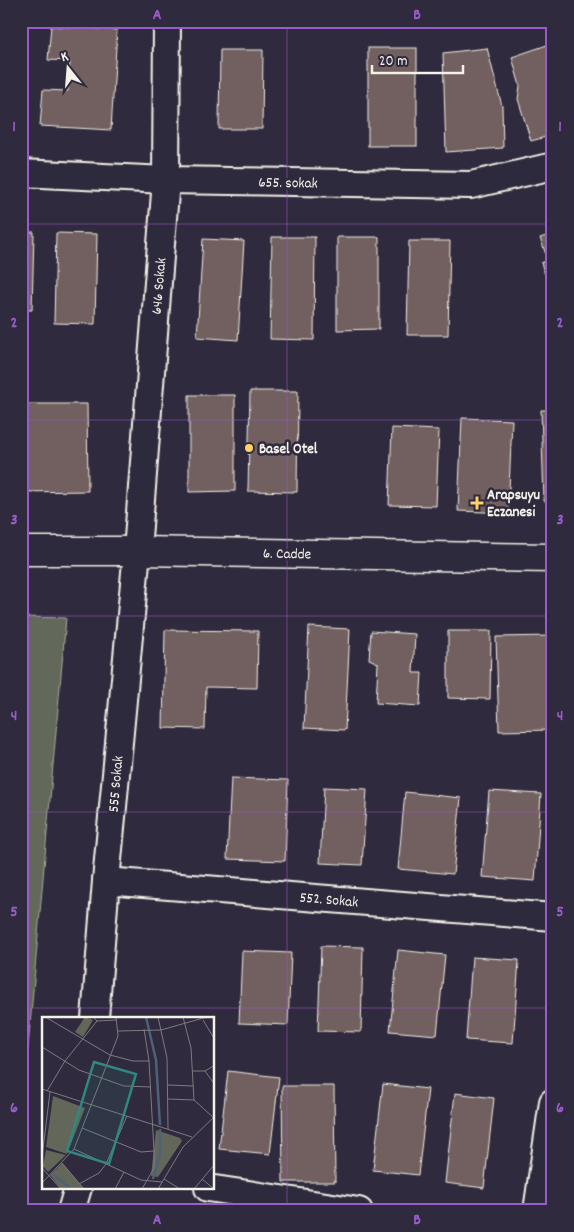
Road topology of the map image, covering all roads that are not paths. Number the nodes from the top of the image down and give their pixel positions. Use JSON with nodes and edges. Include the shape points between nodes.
{"nodes":[{"id":1,"x":167,"y":21,"type":"edge"},
{"id":2,"x":553,"y":166,"type":"edge"},
{"id":3,"x":21,"y":173,"type":"edge"},
{"id":4,"x":166,"y":180,"type":"junction"},
{"id":5,"x":21,"y":551,"type":"edge"},
{"id":6,"x":137,"y":551,"type":"junction"},
{"id":7,"x":553,"y":558,"type":"edge"},
{"id":8,"x":106,"y":881,"type":"junction"},
{"id":9,"x":553,"y":917,"type":"edge"},
{"id":10,"x":95,"y":1017,"type":"edge"},
{"id":11,"x":553,"y":1102,"type":"edge"},
{"id":12,"x":215,"y":1189,"type":"edge"},
{"id":13,"x":77,"y":1190,"type":"edge"},
{"id":14,"x":72,"y":1211,"type":"edge"},
{"id":15,"x":359,"y":1211,"type":"edge"},
{"id":16,"x":537,"y":1211,"type":"edge"}],
"edges":[{"from":1,"to":4,"type":"street","name":"646 Sokak"},
{"from":2,"to":4,"type":"street","name":"655. sokak","via":[[471,185]]},
{"from":3,"to":4,"type":"street","name":"655. sokak"},
{"from":4,"to":6,"type":"street","name":"646 Sokak"},
{"from":5,"to":6,"type":"main road","name":"6. Cadde"},
{"from":6,"to":7,"type":"main road","name":"6. Cadde"},
{"from":6,"to":8,"type":"street","name":"555 Sokak"},
{"from":8,"to":9,"type":"street","name":"552. Sokak"},
{"from":8,"to":10,"type":"street","name":"555 Sokak"},
{"from":11,"to":16,"type":"street"},
{"from":12,"to":15,"type":"street"},
{"from":13,"to":14,"type":"street"}]}
